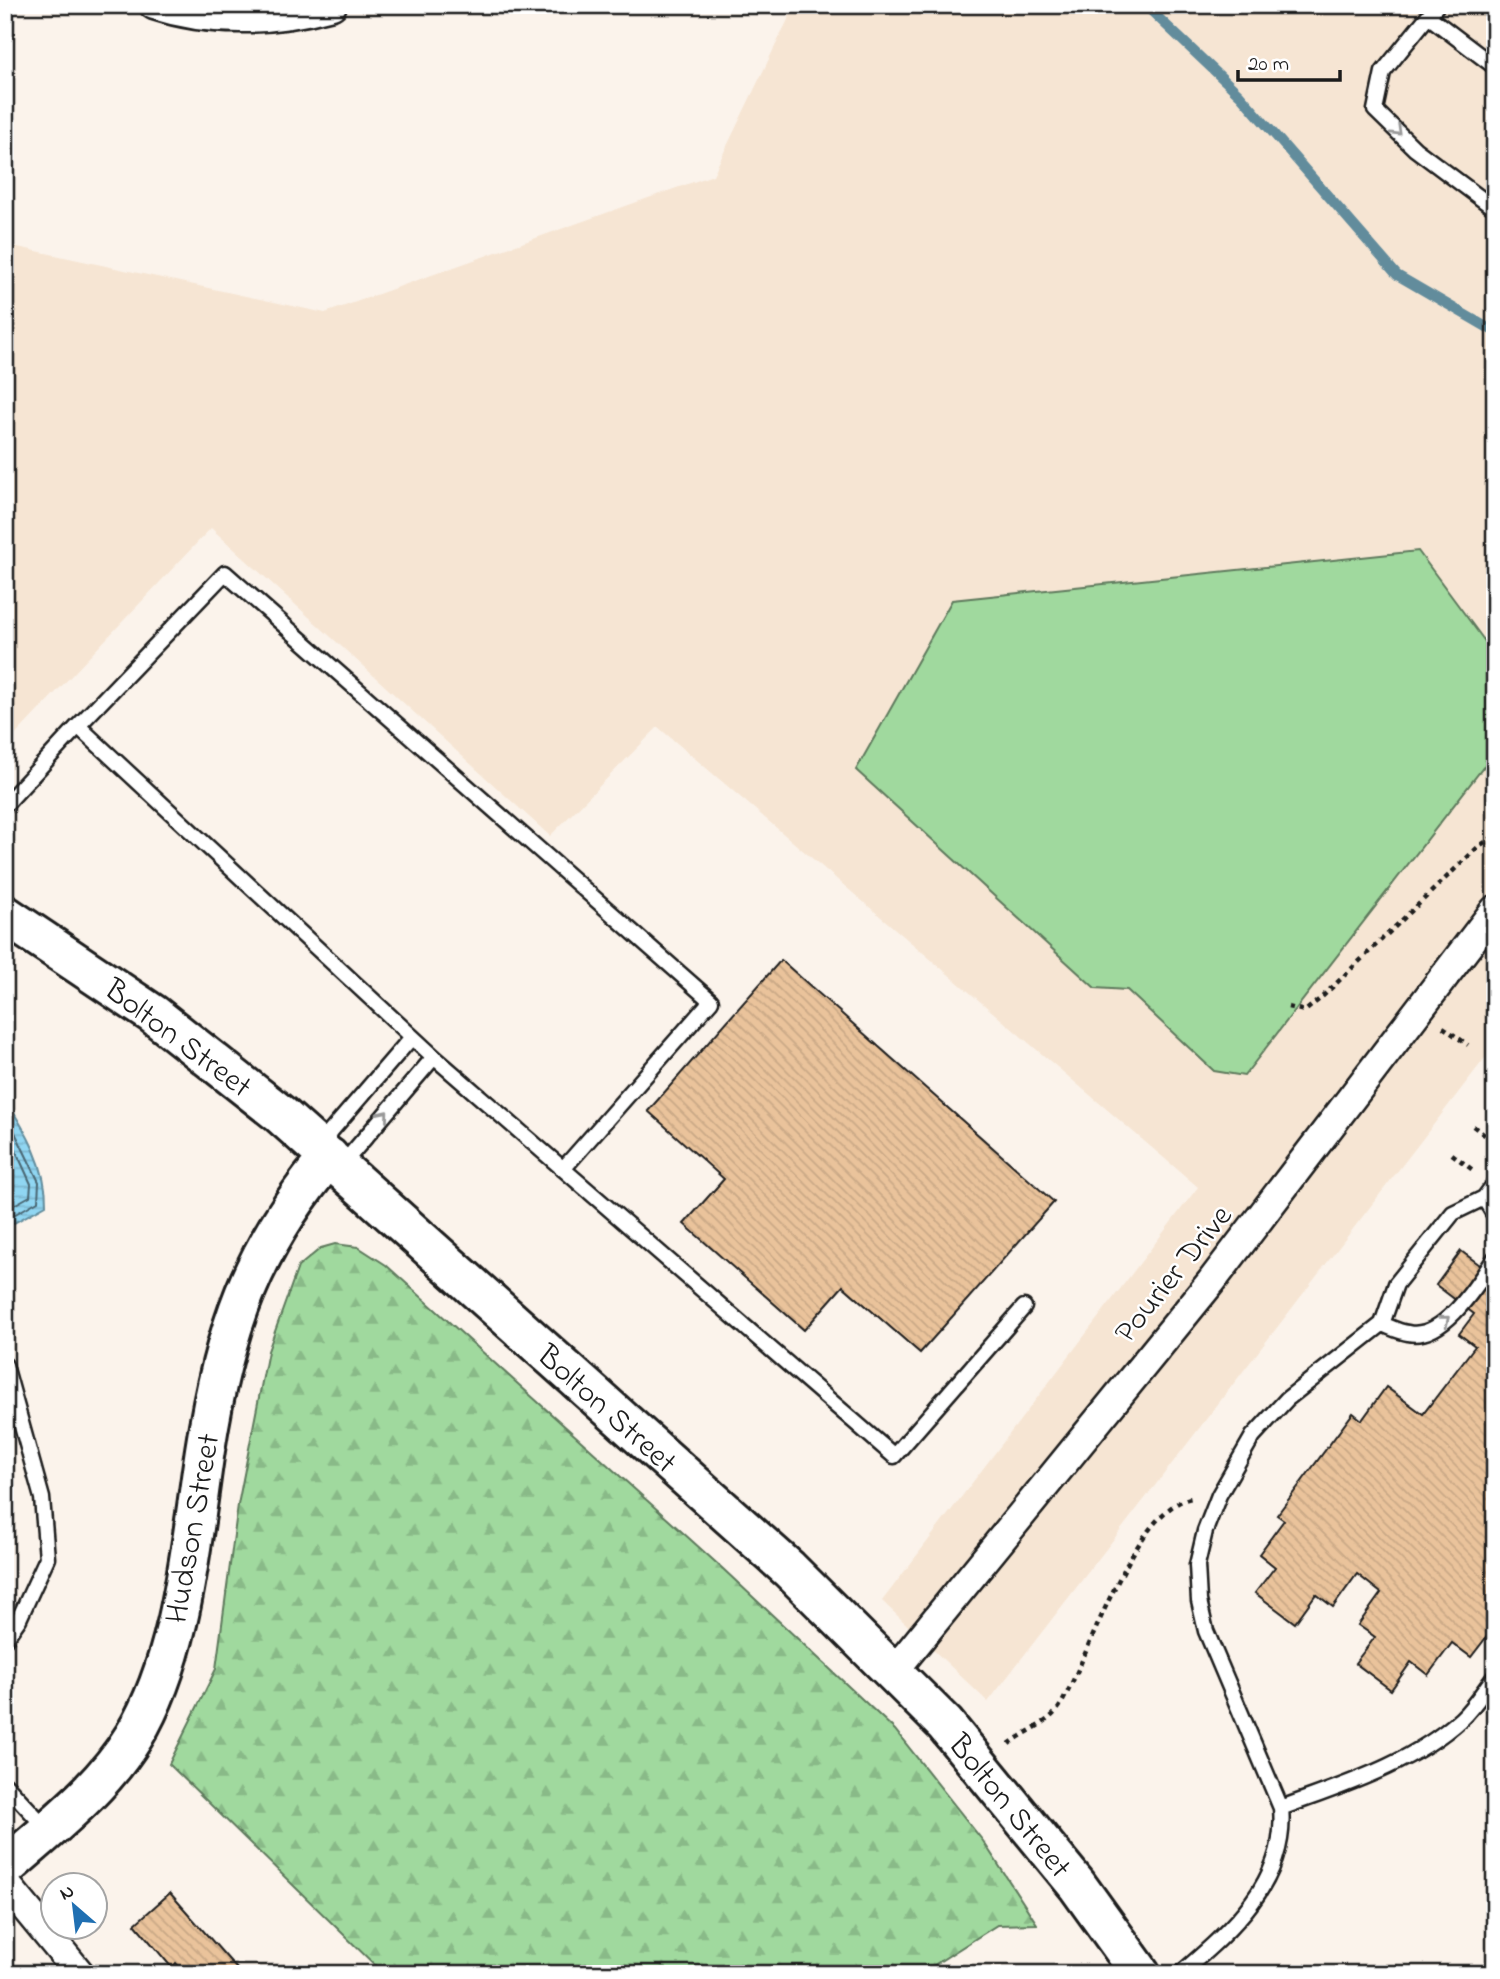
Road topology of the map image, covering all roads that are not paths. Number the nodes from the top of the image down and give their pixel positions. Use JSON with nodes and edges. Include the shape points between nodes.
{"nodes":[{"id":1,"x":154,"y":5,"type":"edge"},
{"id":2,"x":332,"y":5,"type":"edge"},
{"id":3,"x":1433,"y":10,"type":"edge"},
{"id":4,"x":1495,"y":67,"type":"edge"},
{"id":5,"x":1495,"y":209,"type":"edge"},
{"id":6,"x":78,"y":726,"type":"junction"},
{"id":7,"x":5,"y":805,"type":"edge"},
{"id":8,"x":1495,"y":910,"type":"edge"},
{"id":9,"x":5,"y":915,"type":"edge"},
{"id":10,"x":412,"y":1037,"type":"junction"},
{"id":11,"x":434,"y":1057,"type":"junction"},
{"id":12,"x":329,"y":1157,"type":"junction"},
{"id":13,"x":563,"y":1169,"type":"junction"},
{"id":14,"x":1495,"y":1183,"type":"edge"},
{"id":15,"x":1484,"y":1198,"type":"junction"},
{"id":16,"x":1495,"y":1216,"type":"edge"},
{"id":17,"x":1495,"y":1258,"type":"edge"},
{"id":18,"x":1024,"y":1307,"type":"dead end"},
{"id":19,"x":1382,"y":1324,"type":"junction"},
{"id":20,"x":5,"y":1365,"type":"edge"},
{"id":21,"x":5,"y":1639,"type":"edge"},
{"id":22,"x":894,"y":1671,"type":"junction"},
{"id":23,"x":1495,"y":1676,"type":"edge"},
{"id":24,"x":5,"y":1784,"type":"edge"},
{"id":25,"x":1281,"y":1808,"type":"junction"},
{"id":26,"x":48,"y":1831,"type":"junction"},
{"id":27,"x":5,"y":1868,"type":"edge"},
{"id":28,"x":5,"y":1883,"type":"edge"},
{"id":29,"x":80,"y":1974,"type":"edge"},
{"id":30,"x":1142,"y":1974,"type":"edge"},
{"id":31,"x":1180,"y":1974,"type":"edge"}],
"edges":[{"from":1,"to":2,"type":"street","via":[[203,17],[242,18],[278,17]]},
{"from":3,"to":4,"type":"lane"},
{"from":3,"to":5,"type":"lane","one_way":true,"via":[[1383,72],[1375,110],[1415,149]]},
{"from":6,"to":7,"type":"lane"},
{"from":6,"to":10,"type":"lane"},
{"from":6,"to":13,"type":"lane","via":[[225,573],[711,1001]]},
{"from":8,"to":22,"type":"street","name":"Pourier Drive","via":[[1250,1232]]},
{"from":9,"to":12,"type":"main road","name":"Bolton Street","via":[[153,1014]]},
{"from":10,"to":11,"type":"lane"},
{"from":10,"to":12,"type":"lane"},
{"from":12,"to":11,"type":"lane","one_way":true},
{"from":11,"to":13,"type":"lane"},
{"from":12,"to":22,"type":"main road","name":"Bolton Street","via":[[789,1569]]},
{"from":12,"to":26,"type":"main road","name":"Hudson Street","via":[[265,1245],[235,1319],[213,1403],[175,1625],[151,1701],[112,1767]]},
{"from":13,"to":18,"type":"lane","via":[[894,1456]]},
{"from":14,"to":15,"type":"lane"},
{"from":15,"to":16,"type":"lane"},
{"from":15,"to":19,"type":"lane","via":[[1453,1213],[1396,1284]]},
{"from":19,"to":17,"type":"lane","one_way":true,"via":[[1410,1334],[1433,1329],[1461,1306]]},
{"from":19,"to":25,"type":"lane","via":[[1287,1399],[1253,1436],[1219,1495],[1197,1565],[1206,1632]]},
{"from":20,"to":21,"type":"lane","via":[[42,1498],[47,1558]]},
{"from":22,"to":30,"type":"main road","name":"Bolton Street","via":[[992,1779]]},
{"from":23,"to":25,"type":"lane","via":[[1462,1718],[1428,1744],[1368,1777]]},
{"from":24,"to":26,"type":"lane"},
{"from":25,"to":31,"type":"lane","via":[[1275,1866],[1255,1899],[1227,1933]]},
{"from":26,"to":27,"type":"main road","name":"Hudson Street"},
{"from":28,"to":29,"type":"street"}]}
